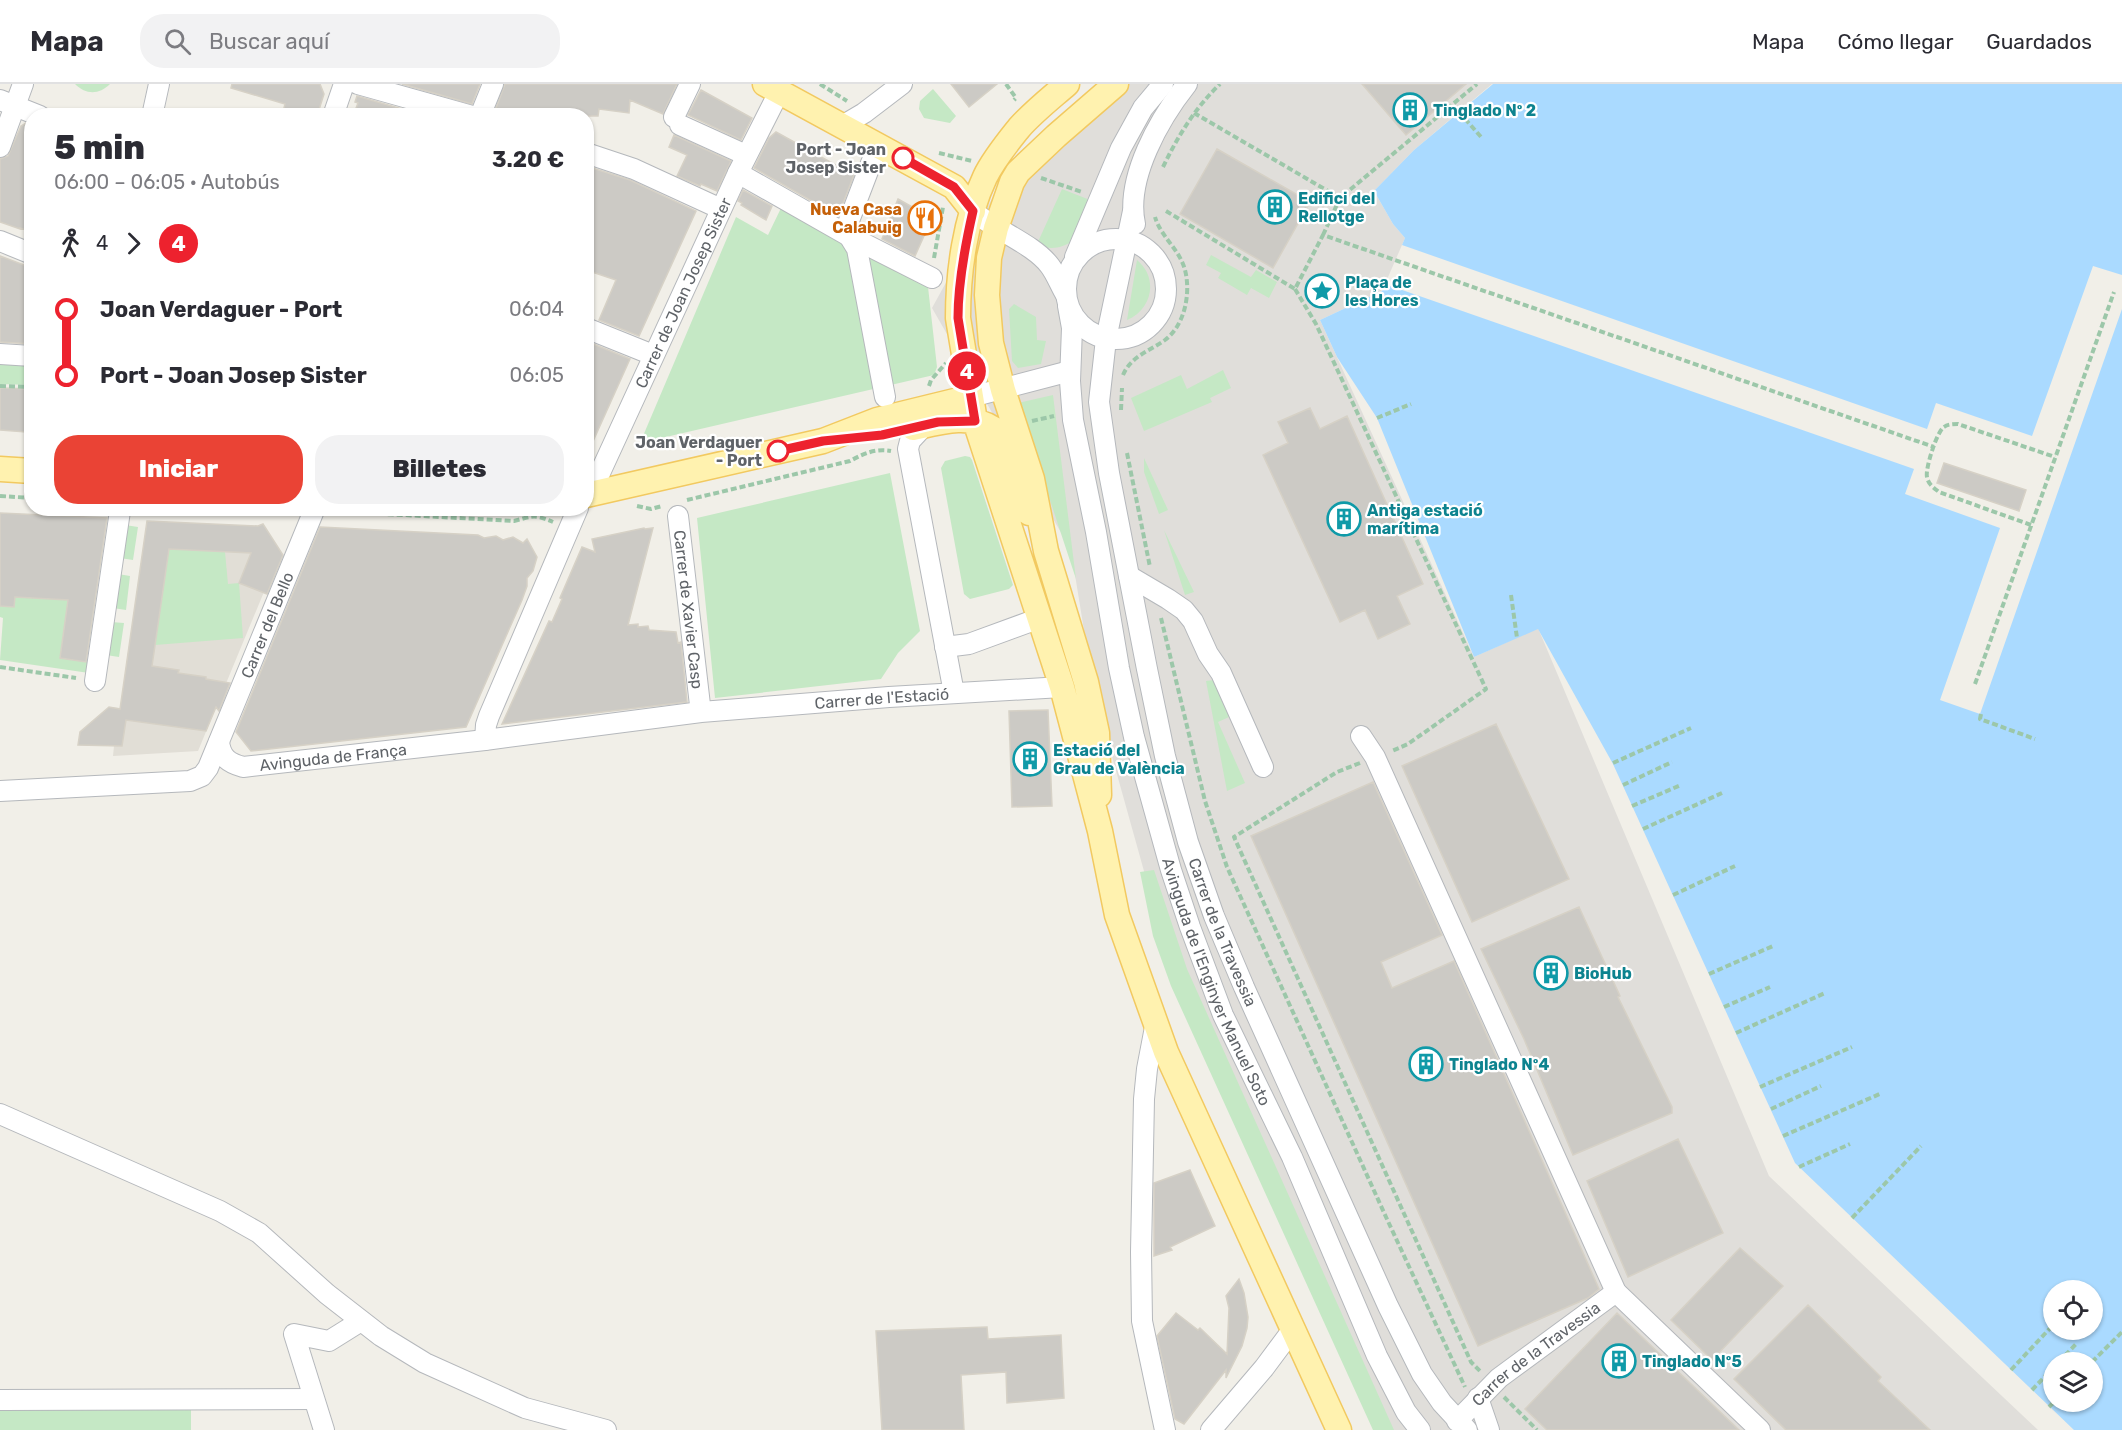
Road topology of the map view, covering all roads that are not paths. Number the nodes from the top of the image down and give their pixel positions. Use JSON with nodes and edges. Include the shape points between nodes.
{"nodes":[{"id":1,"x":23,"y":84,"type":"edge"},
{"id":2,"x":159,"y":84,"type":"edge"},
{"id":3,"x":344,"y":84,"type":"edge"},
{"id":4,"x":358,"y":84,"type":"edge"},
{"id":5,"x":493,"y":84,"type":"edge"},
{"id":6,"x":690,"y":84,"type":"edge"},
{"id":7,"x":902,"y":84,"type":"edge"},
{"id":8,"x":1067,"y":84,"type":"edge"},
{"id":9,"x":1116,"y":84,"type":"edge"},
{"id":10,"x":1163,"y":84,"type":"edge"},
{"id":11,"x":1187,"y":84,"type":"edge"},
{"id":12,"x":772,"y":88,"type":"edge"},
{"id":13,"x":8,"y":103,"type":"edge"},
{"id":14,"x":154,"y":108,"type":"edge"},
{"id":15,"x":336,"y":108,"type":"edge"},
{"id":16,"x":444,"y":108,"type":"edge"},
{"id":17,"x":483,"y":108,"type":"edge"},
{"id":18,"x":24,"y":110,"type":"edge"},
{"id":19,"x":848,"y":116,"type":"junction"},
{"id":20,"x":878,"y":145,"type":"junction"},
{"id":21,"x":0,"y":147,"type":"edge"},
{"id":22,"x":594,"y":156,"type":"edge"},
{"id":23,"x":742,"y":164,"type":"junction"},
{"id":24,"x":1022,"y":179,"type":"junction"},
{"id":25,"x":976,"y":203,"type":"junction"},
{"id":26,"x":721,"y":209,"type":"junction"},
{"id":27,"x":1132,"y":211,"type":"junction"},
{"id":28,"x":996,"y":228,"type":"junction"},
{"id":29,"x":849,"y":236,"type":"junction"},
{"id":30,"x":1125,"y":240,"type":"junction"},
{"id":31,"x":0,"y":241,"type":"edge"},
{"id":32,"x":24,"y":251,"type":"edge"},
{"id":33,"x":1154,"y":257,"type":"junction"},
{"id":34,"x":1070,"y":269,"type":"junction"},
{"id":35,"x":932,"y":278,"type":"dead end"},
{"id":36,"x":1067,"y":300,"type":"junction"},
{"id":37,"x":594,"y":331,"type":"edge"},
{"id":38,"x":1140,"y":334,"type":"junction"},
{"id":39,"x":1106,"y":339,"type":"junction"},
{"id":40,"x":0,"y":354,"type":"edge"},
{"id":41,"x":653,"y":355,"type":"junction"},
{"id":42,"x":24,"y":356,"type":"edge"},
{"id":43,"x":1070,"y":371,"type":"junction"},
{"id":44,"x":1003,"y":390,"type":"junction"},
{"id":45,"x":885,"y":397,"type":"dead end"},
{"id":46,"x":971,"y":397,"type":"junction"},
{"id":47,"x":1099,"y":402,"type":"junction"},
{"id":48,"x":975,"y":421,"type":"junction"},
{"id":49,"x":924,"y":426,"type":"junction"},
{"id":50,"x":823,"y":441,"type":"junction"},
{"id":51,"x":0,"y":469,"type":"edge"},
{"id":52,"x":24,"y":470,"type":"edge"},
{"id":53,"x":594,"y":482,"type":"edge"},
{"id":54,"x":594,"y":491,"type":"edge"},
{"id":55,"x":1089,"y":505,"type":"junction"},
{"id":56,"x":119,"y":516,"type":"edge"},
{"id":57,"x":312,"y":516,"type":"edge"},
{"id":58,"x":575,"y":516,"type":"edge"},
{"id":59,"x":678,"y":516,"type":"dead end"},
{"id":60,"x":1046,"y":551,"type":"junction"},
{"id":61,"x":1129,"y":576,"type":"junction"},
{"id":62,"x":1040,"y":618,"type":"junction"},
{"id":63,"x":945,"y":647,"type":"junction"},
{"id":64,"x":95,"y":681,"type":"road end"},
{"id":65,"x":1062,"y":687,"type":"junction"},
{"id":66,"x":954,"y":693,"type":"junction"},
{"id":67,"x":700,"y":709,"type":"junction"},
{"id":68,"x":1361,"y":736,"type":"dead end"},
{"id":69,"x":485,"y":740,"type":"junction"},
{"id":70,"x":219,"y":742,"type":"junction"},
{"id":71,"x":1263,"y":767,"type":"dead end"},
{"id":72,"x":0,"y":791,"type":"edge"},
{"id":73,"x":1100,"y":831,"type":"junction"},
{"id":74,"x":1156,"y":1022,"type":"junction"},
{"id":75,"x":0,"y":1114,"type":"edge"},
{"id":76,"x":1616,"y":1292,"type":"junction"},
{"id":77,"x":361,"y":1321,"type":"junction"},
{"id":78,"x":1293,"y":1329,"type":"junction"},
{"id":79,"x":1485,"y":1391,"type":"junction"},
{"id":80,"x":313,"y":1399,"type":"junction"},
{"id":81,"x":0,"y":1400,"type":"edge"},
{"id":82,"x":1462,"y":1425,"type":"edge"},
{"id":83,"x":324,"y":1430,"type":"edge"},
{"id":84,"x":606,"y":1430,"type":"edge"},
{"id":85,"x":1165,"y":1430,"type":"edge"},
{"id":86,"x":1211,"y":1430,"type":"edge"},
{"id":87,"x":1339,"y":1430,"type":"edge"},
{"id":88,"x":1420,"y":1430,"type":"edge"},
{"id":89,"x":1489,"y":1430,"type":"edge"},
{"id":90,"x":1760,"y":1430,"type":"edge"}],
"edges":[{"from":1,"to":13,"type":"street"},
{"from":2,"to":14,"type":"street"},
{"from":3,"to":15,"type":"street"},
{"from":4,"to":16,"type":"street"},
{"from":5,"to":17,"type":"street"},
{"from":6,"to":23,"type":"street","via":[[677,121]]},
{"from":7,"to":19,"type":"street","via":[[864,113]]},
{"from":8,"to":25,"type":"main road","via":[[1020,128],[992,166]]},
{"from":9,"to":24,"type":"main road","via":[[1018,172]]},
{"from":10,"to":34,"type":"street","via":[[1143,108],[1121,148]]},
{"from":11,"to":27,"type":"street","via":[[1146,154]]},
{"from":12,"to":19,"type":"main road"},
{"from":12,"to":23,"type":"street","name":"Carrer de Joan Josep Sister"},
{"from":13,"to":18,"type":"street"},
{"from":13,"to":21,"type":"street"},
{"from":19,"to":20,"type":"main road"},
{"from":20,"to":25,"type":"main road"},
{"from":20,"to":29,"type":"street","via":[[847,226]]},
{"from":22,"to":26,"type":"street","via":[[634,169]]},
{"from":23,"to":26,"type":"street","name":"Carrer de Joan Josep Sister"},
{"from":23,"to":29,"type":"street"},
{"from":24,"to":25,"type":"main road"},
{"from":24,"to":28,"type":"main road"},
{"from":25,"to":28,"type":"street","via":[[984,221]]},
{"from":25,"to":46,"type":"main road","via":[[964,249],[958,301]]},
{"from":26,"to":41,"type":"street","name":"Carrer de Joan Josep Sister"},
{"from":27,"to":30,"type":"street"},
{"from":27,"to":33,"type":"street","via":[[1136,227]]},
{"from":28,"to":36,"type":"street","via":[[1049,264]]},
{"from":28,"to":44,"type":"main road","via":[[987,295],[992,343]]},
{"from":29,"to":35,"type":"street"},
{"from":29,"to":45,"type":"street","via":[[857,249]]},
{"from":30,"to":33,"type":"street"},
{"from":30,"to":34,"type":"street","via":[[1092,245]]},
{"from":30,"to":39,"type":"street"},
{"from":31,"to":32,"type":"street"},
{"from":33,"to":38,"type":"street","via":[[1164,277],[1165,299],[1161,313]]},
{"from":34,"to":36,"type":"street"},
{"from":36,"to":39,"type":"street","via":[[1077,321],[1090,333]]},
{"from":36,"to":43,"type":"street","name":"Avinguda de l'Enginyer Manuel Soto","via":[[1072,328]]},
{"from":37,"to":41,"type":"street"},
{"from":38,"to":39,"type":"street"},
{"from":38,"to":47,"type":"street","name":"Avinguda de l'Enginyer Manuel Soto","via":[[1112,363]]},
{"from":39,"to":47,"type":"street"},
{"from":40,"to":42,"type":"street"},
{"from":41,"to":53,"type":"street","name":"Carrer de Joan Josep Sister"},
{"from":43,"to":44,"type":"street"},
{"from":43,"to":55,"type":"street","name":"Avinguda de l'Enginyer Manuel Soto","via":[[1073,420]]},
{"from":44,"to":46,"type":"street"},
{"from":44,"to":60,"type":"main road","via":[[1032,479]]},
{"from":46,"to":48,"type":"main road"},
{"from":46,"to":50,"type":"main road","via":[[877,420]]},
{"from":47,"to":55,"type":"street","name":"Avinguda de l'Enginyer Manuel Soto","via":[[1090,447]]},
{"from":47,"to":61,"type":"street","name":"Carrer de la Travessia"},
{"from":48,"to":49,"type":"main road","via":[[951,420]]},
{"from":48,"to":60,"type":"main road","via":[[994,429],[998,436]]},
{"from":48,"to":62,"type":"main road"},
{"from":49,"to":50,"type":"main road"},
{"from":49,"to":63,"type":"street","via":[[908,449]]},
{"from":50,"to":54,"type":"main road"},
{"from":51,"to":52,"type":"main road"},
{"from":55,"to":88,"type":"street","name":"Avinguda de l'Enginyer Manuel Soto","via":[[1134,737],[1190,927],[1223,1015],[1292,1157],[1377,1356],[1406,1412]]},
{"from":56,"to":64,"type":"street"},
{"from":57,"to":70,"type":"street","name":"Carrer del Bello"},
{"from":58,"to":69,"type":"street","via":[[489,716]]},
{"from":59,"to":67,"type":"street","name":"Carrer de Xavier Casp"},
{"from":60,"to":73,"type":"main road","via":[[1086,682],[1097,733]]},
{"from":61,"to":71,"type":"street","via":[[1184,610],[1193,621]]},
{"from":61,"to":82,"type":"street","name":"Carrer de la Travessia","via":[[1165,756],[1188,842],[1214,916],[1388,1306],[1422,1374]]},
{"from":62,"to":63,"type":"street","via":[[969,644]]},
{"from":62,"to":65,"type":"main road"},
{"from":63,"to":66,"type":"street"},
{"from":65,"to":66,"type":"street","name":"Carrer de l'Estació"},
{"from":65,"to":73,"type":"main road"},
{"from":66,"to":67,"type":"street","name":"Carrer de l'Estació"},
{"from":67,"to":69,"type":"street","name":"Avinguda de França"},
{"from":68,"to":76,"type":"street","name":"Carrer de la Travessia","via":[[1375,757]]},
{"from":69,"to":70,"type":"street","name":"Avinguda de França","via":[[243,767],[225,759]]},
{"from":70,"to":72,"type":"street","via":[[208,768],[190,781]]},
{"from":73,"to":74,"type":"main road","via":[[1117,915]]},
{"from":74,"to":78,"type":"main road","via":[[1166,1052]]},
{"from":74,"to":85,"type":"street","via":[[1144,1099],[1142,1321]]},
{"from":75,"to":77,"type":"street","via":[[220,1211],[259,1233]]},
{"from":76,"to":79,"type":"street","name":"Carrer de la Travessia"},
{"from":76,"to":90,"type":"street","name":"Carrer de la Travessia"},
{"from":77,"to":80,"type":"street","via":[[329,1341],[294,1334]]},
{"from":77,"to":84,"type":"street","via":[[425,1363],[470,1384],[525,1408]]},
{"from":78,"to":86,"type":"street"},
{"from":78,"to":87,"type":"main road"},
{"from":79,"to":82,"type":"street","name":"Carrer de la Travessia"},
{"from":79,"to":89,"type":"street"},
{"from":80,"to":81,"type":"street"},
{"from":80,"to":83,"type":"street"}]}
